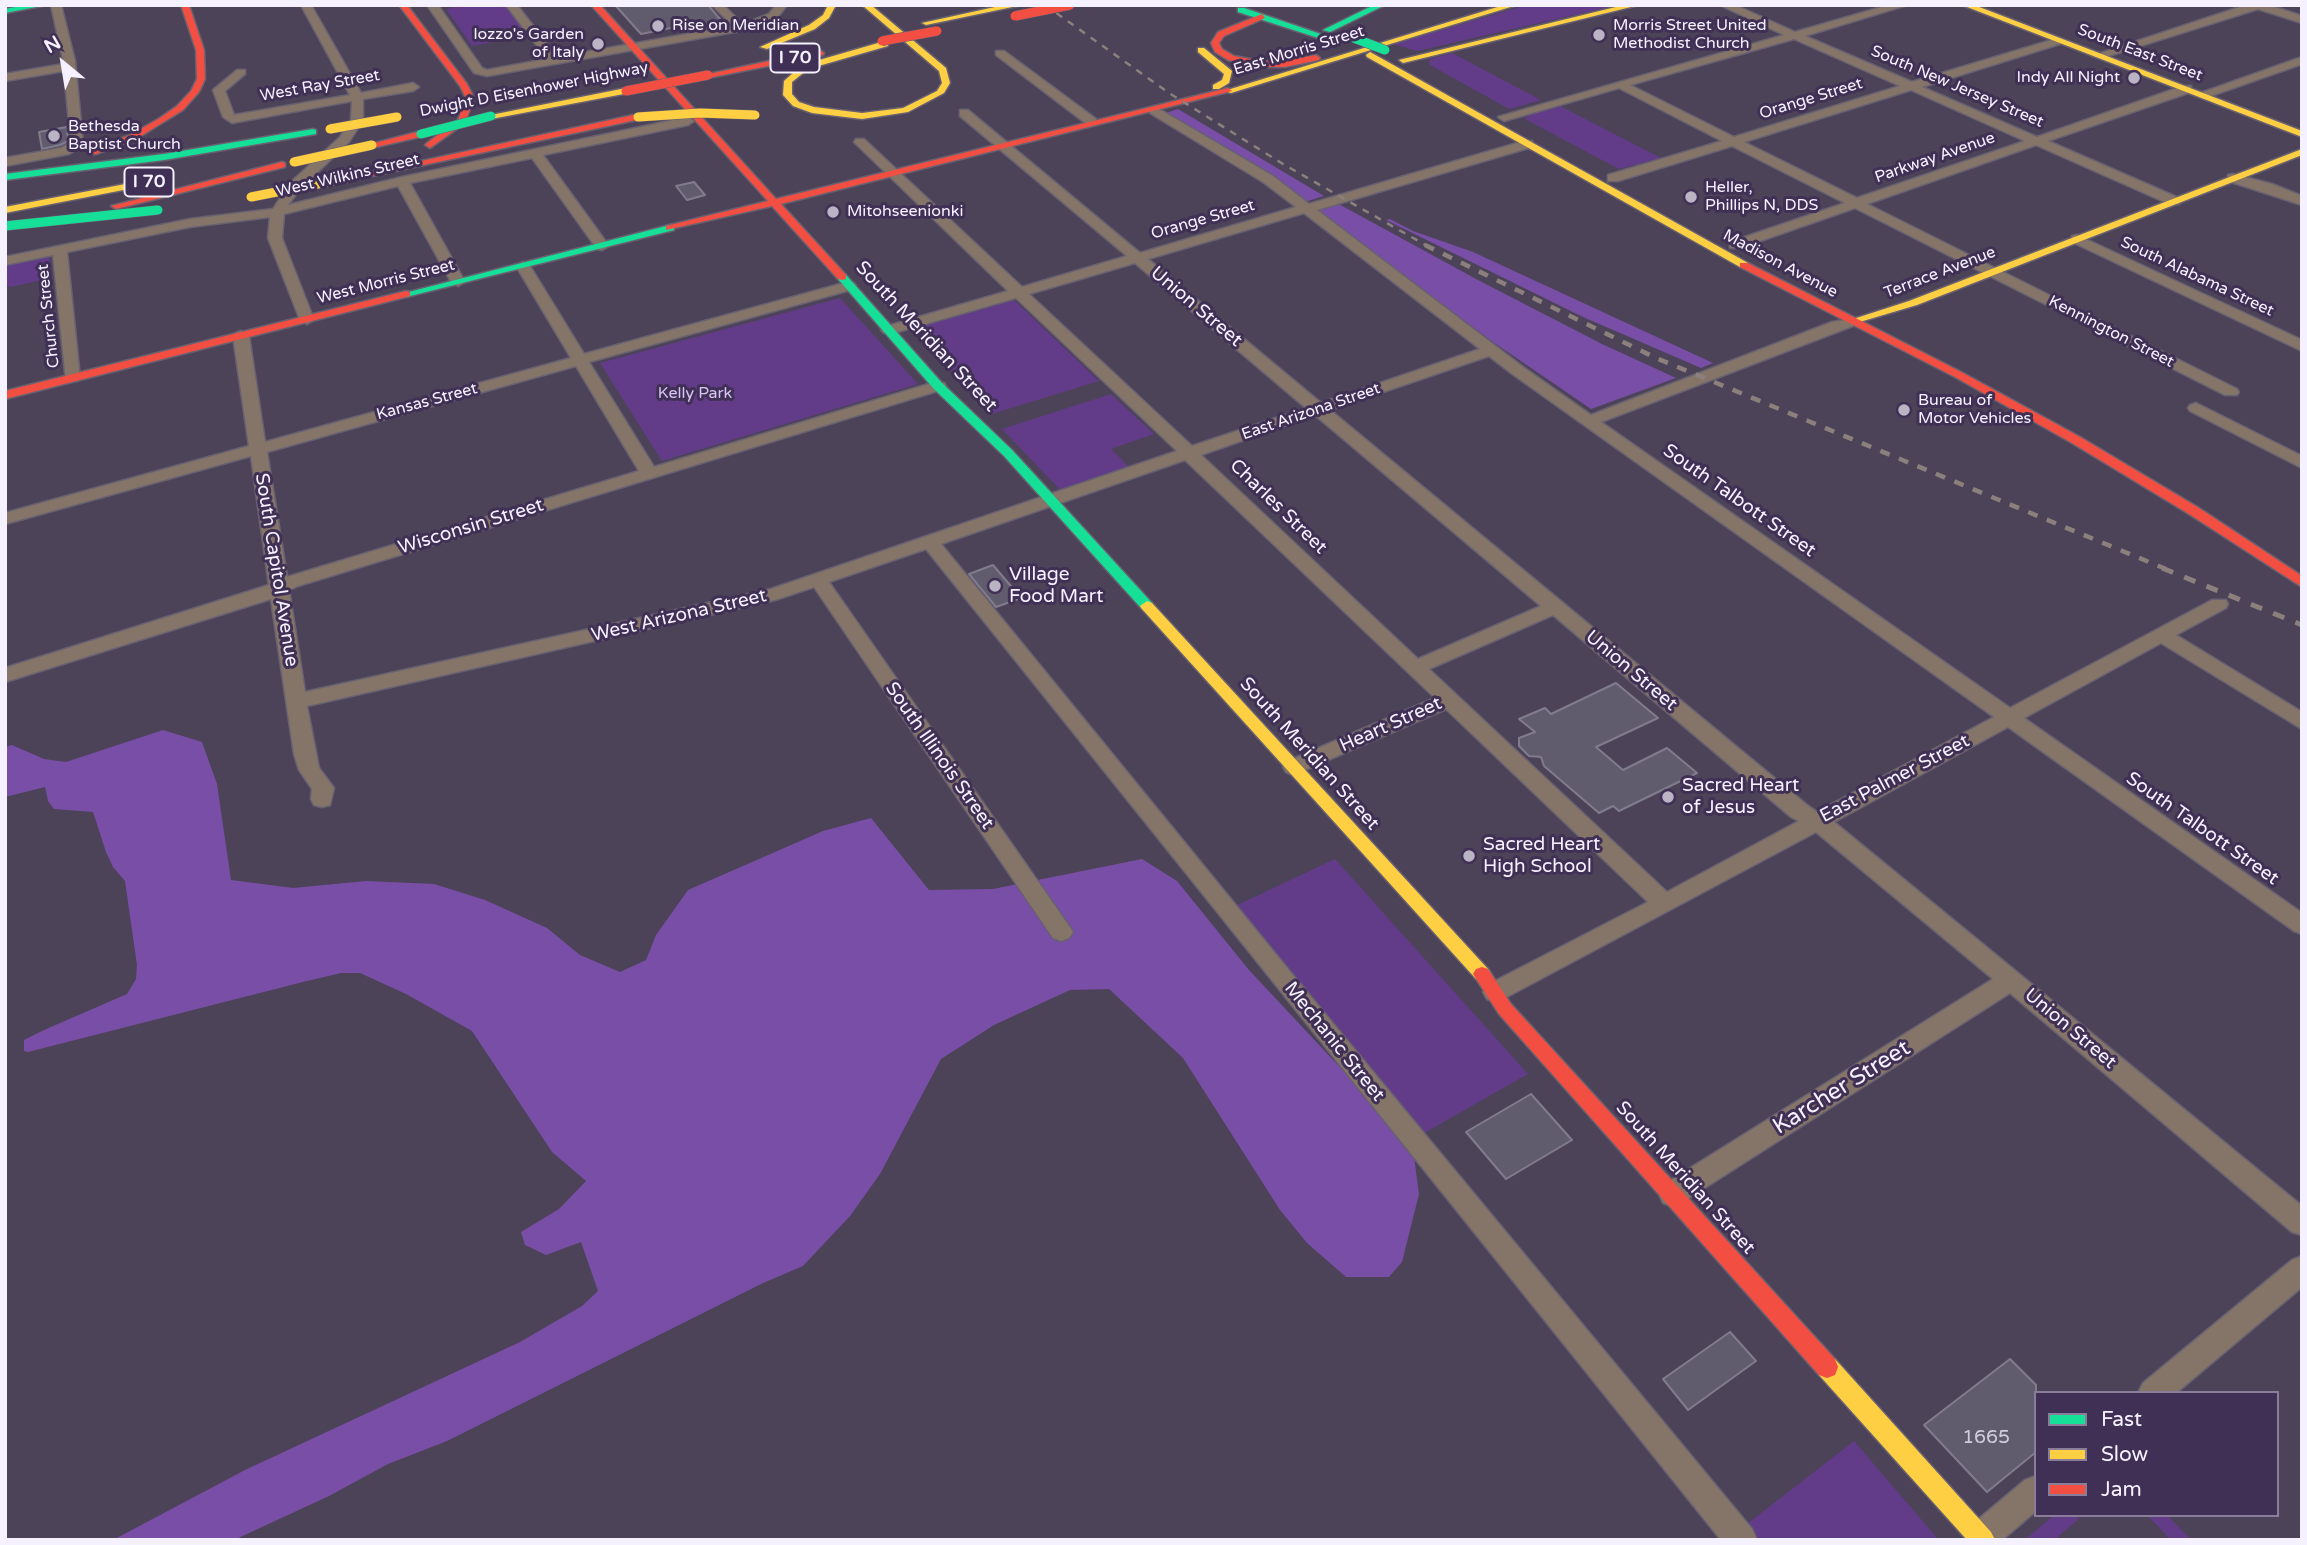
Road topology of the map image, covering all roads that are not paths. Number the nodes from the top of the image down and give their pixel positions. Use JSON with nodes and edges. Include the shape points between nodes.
{"nodes":[{"id":1,"x":43,"y":5,"type":"edge"},
{"id":2,"x":56,"y":5,"type":"edge"},
{"id":3,"x":185,"y":5,"type":"edge"},
{"id":4,"x":306,"y":5,"type":"edge"},
{"id":5,"x":402,"y":5,"type":"edge"},
{"id":6,"x":432,"y":5,"type":"edge"},
{"id":7,"x":511,"y":5,"type":"edge"},
{"id":8,"x":595,"y":5,"type":"edge"},
{"id":9,"x":717,"y":5,"type":"edge"},
{"id":10,"x":832,"y":5,"type":"edge"},
{"id":11,"x":866,"y":5,"type":"edge"},
{"id":12,"x":877,"y":5,"type":"edge"},
{"id":13,"x":1070,"y":5,"type":"edge"},
{"id":14,"x":1228,"y":5,"type":"edge"},
{"id":15,"x":1380,"y":5,"type":"edge"},
{"id":16,"x":1489,"y":5,"type":"edge"},
{"id":17,"x":1513,"y":5,"type":"edge"},
{"id":18,"x":1635,"y":5,"type":"edge"},
{"id":19,"x":1725,"y":5,"type":"edge"},
{"id":20,"x":1902,"y":5,"type":"edge"},
{"id":21,"x":2258,"y":5,"type":"edge"},
{"id":22,"x":1971,"y":6,"type":"edge"},
{"id":23,"x":780,"y":9,"type":"edge"},
{"id":24,"x":1013,"y":10,"type":"edge"},
{"id":25,"x":5,"y":11,"type":"edge"},
{"id":26,"x":1254,"y":11,"type":"edge"},
{"id":27,"x":2302,"y":20,"type":"edge"},
{"id":28,"x":741,"y":28,"type":"junction"},
{"id":29,"x":1327,"y":30,"type":"junction"},
{"id":30,"x":1794,"y":36,"type":"junction"},
{"id":31,"x":850,"y":37,"type":"dead end"},
{"id":32,"x":880,"y":39,"type":"junction"},
{"id":33,"x":1347,"y":40,"type":"junction"},
{"id":34,"x":2059,"y":41,"type":"junction"},
{"id":35,"x":827,"y":42,"type":"dead end"},
{"id":36,"x":632,"y":47,"type":"junction"},
{"id":37,"x":1000,"y":53,"type":"dead end"},
{"id":38,"x":1378,"y":53,"type":"junction"},
{"id":39,"x":2098,"y":56,"type":"junction"},
{"id":40,"x":1316,"y":58,"type":"junction"},
{"id":41,"x":1403,"y":60,"type":"junction"},
{"id":42,"x":2302,"y":60,"type":"edge"},
{"id":43,"x":554,"y":61,"type":"junction"},
{"id":44,"x":69,"y":67,"type":"junction"},
{"id":45,"x":703,"y":67,"type":"junction"},
{"id":46,"x":241,"y":72,"type":"dead end"},
{"id":47,"x":5,"y":78,"type":"edge"},
{"id":48,"x":1619,"y":84,"type":"junction"},
{"id":49,"x":622,"y":86,"type":"junction"},
{"id":50,"x":1911,"y":86,"type":"junction"},
{"id":51,"x":413,"y":87,"type":"dead end"},
{"id":52,"x":1216,"y":87,"type":"junction"},
{"id":53,"x":2194,"y":92,"type":"junction"},
{"id":54,"x":357,"y":97,"type":"junction"},
{"id":55,"x":496,"y":107,"type":"junction"},
{"id":56,"x":1154,"y":110,"type":"junction"},
{"id":57,"x":964,"y":113,"type":"dead end"},
{"id":58,"x":1504,"y":117,"type":"junction"},
{"id":59,"x":697,"y":120,"type":"junction"},
{"id":60,"x":433,"y":122,"type":"junction"},
{"id":61,"x":1092,"y":122,"type":"junction"},
{"id":62,"x":2302,"y":134,"type":"edge"},
{"id":63,"x":310,"y":136,"type":"junction"},
{"id":64,"x":1734,"y":141,"type":"junction"},
{"id":65,"x":2037,"y":141,"type":"junction"},
{"id":66,"x":860,"y":142,"type":"dead end"},
{"id":67,"x":1528,"y":144,"type":"junction"},
{"id":68,"x":1001,"y":145,"type":"junction"},
{"id":69,"x":2302,"y":152,"type":"edge"},
{"id":70,"x":535,"y":153,"type":"junction"},
{"id":71,"x":288,"y":160,"type":"junction"},
{"id":72,"x":5,"y":162,"type":"edge"},
{"id":73,"x":892,"y":173,"type":"junction"},
{"id":74,"x":5,"y":177,"type":"edge"},
{"id":75,"x":348,"y":177,"type":"junction"},
{"id":76,"x":1613,"y":178,"type":"junction"},
{"id":77,"x":402,"y":181,"type":"junction"},
{"id":78,"x":2240,"y":181,"type":"junction"},
{"id":79,"x":5,"y":198,"type":"edge"},
{"id":80,"x":230,"y":200,"type":"dead end"},
{"id":81,"x":2174,"y":201,"type":"junction"},
{"id":82,"x":2302,"y":201,"type":"edge"},
{"id":83,"x":776,"y":202,"type":"junction"},
{"id":84,"x":1857,"y":203,"type":"junction"},
{"id":85,"x":190,"y":207,"type":"dead end"},
{"id":86,"x":1306,"y":209,"type":"junction"},
{"id":87,"x":5,"y":210,"type":"edge"},
{"id":88,"x":278,"y":212,"type":"junction"},
{"id":89,"x":2302,"y":213,"type":"edge"},
{"id":90,"x":5,"y":226,"type":"edge"},
{"id":91,"x":5,"y":235,"type":"edge"},
{"id":92,"x":2077,"y":239,"type":"junction"},
{"id":93,"x":1735,"y":245,"type":"junction"},
{"id":94,"x":601,"y":246,"type":"junction"},
{"id":95,"x":60,"y":250,"type":"junction"},
{"id":96,"x":1137,"y":258,"type":"junction"},
{"id":97,"x":5,"y":261,"type":"edge"},
{"id":98,"x":523,"y":266,"type":"junction"},
{"id":99,"x":1992,"y":272,"type":"junction"},
{"id":100,"x":458,"y":282,"type":"junction"},
{"id":101,"x":849,"y":286,"type":"junction"},
{"id":102,"x":1020,"y":292,"type":"junction"},
{"id":103,"x":1875,"y":316,"type":"junction"},
{"id":104,"x":307,"y":320,"type":"junction"},
{"id":105,"x":1853,"y":321,"type":"junction"},
{"id":106,"x":889,"y":330,"type":"junction"},
{"id":107,"x":241,"y":336,"type":"junction"},
{"id":108,"x":2302,"y":346,"type":"edge"},
{"id":109,"x":1491,"y":349,"type":"junction"},
{"id":110,"x":581,"y":360,"type":"junction"},
{"id":111,"x":72,"y":379,"type":"junction"},
{"id":112,"x":2003,"y":380,"type":"dead end"},
{"id":113,"x":938,"y":386,"type":"junction"},
{"id":114,"x":2231,"y":391,"type":"dead end"},
{"id":115,"x":5,"y":395,"type":"edge"},
{"id":116,"x":2196,"y":408,"type":"dead end"},
{"id":117,"x":1318,"y":409,"type":"junction"},
{"id":118,"x":1589,"y":421,"type":"junction"},
{"id":119,"x":257,"y":449,"type":"junction"},
{"id":120,"x":1192,"y":453,"type":"junction"},
{"id":121,"x":2302,"y":463,"type":"edge"},
{"id":122,"x":649,"y":473,"type":"junction"},
{"id":123,"x":1052,"y":501,"type":"junction"},
{"id":124,"x":5,"y":519,"type":"edge"},
{"id":125,"x":930,"y":541,"type":"junction"},
{"id":126,"x":817,"y":580,"type":"junction"},
{"id":127,"x":2302,"y":583,"type":"edge"},
{"id":128,"x":279,"y":587,"type":"junction"},
{"id":129,"x":2219,"y":604,"type":"dead end"},
{"id":130,"x":1555,"y":607,"type":"junction"},
{"id":131,"x":2162,"y":635,"type":"junction"},
{"id":132,"x":1416,"y":667,"type":"junction"},
{"id":133,"x":5,"y":675,"type":"edge"},
{"id":134,"x":1450,"y":699,"type":"junction"},
{"id":135,"x":297,"y":701,"type":"junction"},
{"id":136,"x":2009,"y":718,"type":"junction"},
{"id":137,"x":2302,"y":722,"type":"edge"},
{"id":138,"x":1293,"y":768,"type":"junction"},
{"id":139,"x":322,"y":799,"type":"dead end"},
{"id":140,"x":1816,"y":821,"type":"junction"},
{"id":141,"x":1665,"y":904,"type":"junction"},
{"id":142,"x":2302,"y":925,"type":"edge"},
{"id":143,"x":1061,"y":933,"type":"dead end"},
{"id":144,"x":2011,"y":980,"type":"junction"},
{"id":145,"x":1495,"y":992,"type":"junction"},
{"id":146,"x":1672,"y":1194,"type":"junction"},
{"id":147,"x":2302,"y":1223,"type":"edge"},
{"id":148,"x":2302,"y":1269,"type":"edge"},
{"id":149,"x":2155,"y":1391,"type":"edge"},
{"id":150,"x":2034,"y":1493,"type":"edge"},
{"id":151,"x":1981,"y":1539,"type":"edge"},
{"id":152,"x":1741,"y":1540,"type":"edge"}],
"edges":[{"from":1,"to":25,"type":"main road"},
{"from":2,"to":44,"type":"street"},
{"from":3,"to":74,"type":"main road","via":[[200,50],[201,75],[197,90],[183,106],[133,137]]},
{"from":4,"to":54,"type":"street"},
{"from":5,"to":75,"type":"main road","via":[[464,86],[469,106],[462,121],[432,144]]},
{"from":6,"to":43,"type":"street","via":[[478,71]]},
{"from":7,"to":43,"type":"street"},
{"from":8,"to":36,"type":"main road","name":"South Meridian Street"},
{"from":9,"to":28,"type":"street"},
{"from":10,"to":45,"type":"main road","via":[[821,21],[791,38]]},
{"from":11,"to":32,"type":"main road","via":[[943,70],[946,83],[940,93],[905,110],[862,116],[816,111],[787,95],[788,82],[804,67]]},
{"from":12,"to":75,"type":"main road","bridge":true,"via":[[954,68],[958,79],[952,93],[928,109],[848,121],[690,113],[638,117]]},
{"from":13,"to":24,"type":"main road","bridge":true},
{"from":14,"to":26,"type":"main road","name":"Madison Avenue"},
{"from":15,"to":29,"type":"main road"},
{"from":16,"to":40,"type":"main road","name":"East Morris Street"},
{"from":17,"to":56,"type":"main road","name":"East Morris Street","via":[[1266,81]]},
{"from":18,"to":41,"type":"main road"},
{"from":19,"to":30,"type":"street","name":"South New Jersey Street"},
{"from":20,"to":30,"type":"street"},
{"from":21,"to":27,"type":"street"},
{"from":21,"to":39,"type":"street"},
{"from":22,"to":34,"type":"main road","name":"South East Street"},
{"from":23,"to":28,"type":"street","via":[[764,21]]},
{"from":24,"to":32,"type":"main road","bridge":true},
{"from":26,"to":29,"type":"main road","name":"Madison Avenue"},
{"from":26,"to":33,"type":"main road","name":"Madison Avenue"},
{"from":26,"to":40,"type":"main road","via":[[1221,34],[1215,43],[1218,50],[1231,58],[1261,64]]},
{"from":26,"to":52,"type":"main road","via":[[1200,41],[1201,50],[1230,75]]},
{"from":28,"to":36,"type":"street"},
{"from":29,"to":33,"type":"main road","name":"Madison Avenue"},
{"from":30,"to":48,"type":"street"},
{"from":30,"to":50,"type":"street","name":"South New Jersey Street"},
{"from":31,"to":32,"type":"main road"},
{"from":32,"to":45,"type":"main road","name":"Dwight D Eisenhower Highway","number":"I 70"},
{"from":33,"to":38,"type":"main road","name":"Madison Avenue"},
{"from":34,"to":39,"type":"main road","name":"South East Street"},
{"from":34,"to":50,"type":"street","name":"Orange Street"},
{"from":35,"to":45,"type":"main road","name":"Dwight D Eisenhower Highway","number":"I 70"},
{"from":36,"to":43,"type":"street"},
{"from":36,"to":59,"type":"main road","name":"South Meridian Street"},
{"from":37,"to":61,"type":"street"},
{"from":38,"to":41,"type":"main road","name":"Madison Avenue"},
{"from":38,"to":67,"type":"main road","name":"Madison Avenue"},
{"from":39,"to":53,"type":"main road","name":"South East Street"},
{"from":40,"to":52,"type":"main road","name":"East Morris Street"},
{"from":41,"to":58,"type":"main road","name":"Madison Avenue"},
{"from":42,"to":53,"type":"street","name":"Parkway Avenue"},
{"from":44,"to":47,"type":"street"},
{"from":44,"to":72,"type":"street","via":[[78,144],[65,151]]},
{"from":45,"to":49,"type":"main road","name":"Dwight D Eisenhower Highway","number":"I 70","bridge":true},
{"from":45,"to":49,"type":"main road","name":"Dwight D Eisenhower Highway","number":"I 70","via":[[640,77]]},
{"from":46,"to":54,"type":"street","name":"West Ray Street","via":[[219,90],[232,119]]},
{"from":48,"to":58,"type":"street"},
{"from":48,"to":64,"type":"street"},
{"from":49,"to":55,"type":"main road","name":"Dwight D Eisenhower Highway","number":"I 70"},
{"from":49,"to":55,"type":"main road","name":"Dwight D Eisenhower Highway","number":"I 70","via":[[570,91]]},
{"from":50,"to":64,"type":"street","name":"Orange Street"},
{"from":50,"to":65,"type":"street","name":"South New Jersey Street"},
{"from":51,"to":54,"type":"street","name":"West Ray Street"},
{"from":52,"to":61,"type":"main road","name":"East Morris Street"},
{"from":53,"to":62,"type":"main road","name":"South East Street"},
{"from":53,"to":65,"type":"street","name":"Parkway Avenue"},
{"from":54,"to":88,"type":"street","via":[[358,116],[345,139],[295,186]]},
{"from":55,"to":60,"type":"main road","name":"Dwight D Eisenhower Highway","number":"I 70"},
{"from":55,"to":60,"type":"main road","bridge":true},
{"from":56,"to":61,"type":"main road","name":"East Morris Street"},
{"from":56,"to":86,"type":"street","name":"South Talbott Street","via":[[1268,179]]},
{"from":57,"to":68,"type":"street","name":"Union Street"},
{"from":58,"to":76,"type":"main road","name":"Madison Avenue"},
{"from":59,"to":70,"type":"street","name":"West Wilkins Street"},
{"from":59,"to":83,"type":"main road","name":"South Meridian Street"},
{"from":60,"to":63,"type":"main road","name":"Dwight D Eisenhower Highway","number":"I 70","via":[[400,119]]},
{"from":60,"to":71,"type":"main road","name":"Dwight D Eisenhower Highway","number":"I 70","via":[[377,141]]},
{"from":61,"to":68,"type":"main road","name":"East Morris Street"},
{"from":63,"to":74,"type":"main road"},
{"from":63,"to":79,"type":"main road","name":"Dwight D Eisenhower Highway","number":"I 70"},
{"from":64,"to":76,"type":"street","name":"Orange Street"},
{"from":64,"to":84,"type":"street"},
{"from":65,"to":81,"type":"street","name":"South New Jersey Street"},
{"from":65,"to":84,"type":"street","name":"Parkway Avenue"},
{"from":66,"to":73,"type":"street","name":"Charles Street"},
{"from":67,"to":86,"type":"street","name":"Orange Street"},
{"from":67,"to":105,"type":"main road","name":"Madison Avenue","via":[[1694,239]]},
{"from":68,"to":73,"type":"main road","name":"East Morris Street"},
{"from":68,"to":96,"type":"street","name":"Union Street"},
{"from":69,"to":78,"type":"main road","name":"Terrace Avenue"},
{"from":70,"to":77,"type":"street","name":"West Wilkins Street"},
{"from":70,"to":94,"type":"street"},
{"from":71,"to":87,"type":"main road","name":"Dwight D Eisenhower Highway","number":"I 70"},
{"from":71,"to":91,"type":"main road"},
{"from":73,"to":83,"type":"main road","name":"East Morris Street"},
{"from":73,"to":102,"type":"street","name":"Charles Street"},
{"from":75,"to":80,"type":"main road","bridge":true},
{"from":76,"to":93,"type":"main road","name":"Madison Avenue"},
{"from":77,"to":88,"type":"street","name":"West Wilkins Street"},
{"from":77,"to":100,"type":"street"},
{"from":78,"to":81,"type":"main road","name":"Terrace Avenue"},
{"from":78,"to":82,"type":"street"},
{"from":78,"to":89,"type":"street","via":[[2251,192]]},
{"from":81,"to":92,"type":"main road","name":"Terrace Avenue"},
{"from":83,"to":94,"type":"main road","name":"West Morris Street"},
{"from":83,"to":101,"type":"main road","name":"South Meridian Street"},
{"from":84,"to":93,"type":"street","name":"Parkway Avenue"},
{"from":84,"to":99,"type":"street"},
{"from":85,"to":90,"type":"main road","bridge":true},
{"from":86,"to":96,"type":"street","name":"Orange Street"},
{"from":86,"to":109,"type":"street","name":"South Talbott Street"},
{"from":88,"to":95,"type":"street","name":"West Wilkins Street","via":[[199,221]]},
{"from":88,"to":104,"type":"street","via":[[275,238]]},
{"from":92,"to":99,"type":"main road","name":"Terrace Avenue"},
{"from":92,"to":108,"type":"street","name":"South Alabama Street"},
{"from":93,"to":103,"type":"main road","name":"Madison Avenue"},
{"from":94,"to":98,"type":"main road","name":"West Morris Street"},
{"from":95,"to":97,"type":"street","name":"West Wilkins Street"},
{"from":95,"to":111,"type":"street","name":"Church Street"},
{"from":96,"to":102,"type":"street","name":"Orange Street"},
{"from":96,"to":117,"type":"street","name":"Union Street"},
{"from":98,"to":100,"type":"main road","name":"West Morris Street"},
{"from":98,"to":110,"type":"street"},
{"from":99,"to":103,"type":"main road","name":"Terrace Avenue"},
{"from":99,"to":114,"type":"street","name":"Kennington Street"},
{"from":100,"to":104,"type":"main road","name":"West Morris Street"},
{"from":101,"to":106,"type":"main road","name":"South Meridian Street"},
{"from":101,"to":110,"type":"street","name":"Kansas Street"},
{"from":102,"to":106,"type":"street","name":"Orange Street"},
{"from":102,"to":120,"type":"street","name":"Charles Street"},
{"from":103,"to":105,"type":"main road","name":"Terrace Avenue"},
{"from":103,"to":112,"type":"main road","name":"Madison Avenue"},
{"from":104,"to":107,"type":"main road","name":"West Morris Street"},
{"from":105,"to":118,"type":"street","name":"Terrace Avenue"},
{"from":105,"to":127,"type":"main road","name":"Madison Avenue","via":[[2076,440]]},
{"from":106,"to":113,"type":"main road","name":"South Meridian Street"},
{"from":107,"to":111,"type":"main road","name":"West Morris Street"},
{"from":107,"to":119,"type":"street","name":"South Capitol Avenue"},
{"from":109,"to":117,"type":"street","name":"East Arizona Street"},
{"from":109,"to":118,"type":"street","name":"South Talbott Street"},
{"from":110,"to":119,"type":"street","name":"Kansas Street"},
{"from":110,"to":122,"type":"street"},
{"from":111,"to":115,"type":"main road","name":"West Morris Street"},
{"from":113,"to":122,"type":"street","name":"Wisconsin Street"},
{"from":113,"to":123,"type":"main road","name":"South Meridian Street"},
{"from":116,"to":121,"type":"street"},
{"from":117,"to":120,"type":"street","name":"East Arizona Street"},
{"from":117,"to":130,"type":"street","name":"Union Street"},
{"from":118,"to":136,"type":"street","name":"South Talbott Street"},
{"from":119,"to":124,"type":"street","name":"Kansas Street"},
{"from":119,"to":128,"type":"street","name":"South Capitol Avenue"},
{"from":120,"to":123,"type":"street","name":"East Arizona Street"},
{"from":120,"to":132,"type":"street","name":"Charles Street"},
{"from":122,"to":128,"type":"street","name":"Wisconsin Street"},
{"from":123,"to":125,"type":"street","name":"West Arizona Street"},
{"from":123,"to":138,"type":"main road","name":"South Meridian Street"},
{"from":125,"to":126,"type":"street","name":"West Arizona Street"},
{"from":125,"to":152,"type":"street","name":"Mechanic Street"},
{"from":126,"to":135,"type":"street","name":"West Arizona Street","via":[[764,597]]},
{"from":126,"to":143,"type":"street","name":"South Illinois Street"},
{"from":128,"to":133,"type":"street","name":"Wisconsin Street"},
{"from":128,"to":135,"type":"street","name":"South Capitol Avenue"},
{"from":129,"to":131,"type":"street","name":"East Palmer Street"},
{"from":130,"to":132,"type":"street"},
{"from":130,"to":140,"type":"street","name":"Union Street"},
{"from":131,"to":136,"type":"street","name":"East Palmer Street"},
{"from":131,"to":137,"type":"street"},
{"from":132,"to":134,"type":"street","name":"Charles Street"},
{"from":134,"to":138,"type":"street","name":"Heart Street"},
{"from":134,"to":141,"type":"street","name":"Charles Street"},
{"from":135,"to":139,"type":"street","name":"South Capitol Avenue","via":[[306,761],[323,788]]},
{"from":136,"to":140,"type":"street","name":"East Palmer Street"},
{"from":136,"to":142,"type":"street","name":"South Talbott Street"},
{"from":138,"to":145,"type":"main road","name":"South Meridian Street"},
{"from":140,"to":141,"type":"street","name":"East Palmer Street"},
{"from":140,"to":144,"type":"street","name":"Union Street"},
{"from":141,"to":145,"type":"street","name":"East Palmer Street"},
{"from":144,"to":146,"type":"street","name":"Karcher Street"},
{"from":144,"to":147,"type":"street","name":"Union Street"},
{"from":145,"to":146,"type":"main road","name":"South Meridian Street","via":[[1505,1009]]},
{"from":146,"to":151,"type":"main road","name":"South Meridian Street"},
{"from":148,"to":149,"type":"street"},
{"from":150,"to":151,"type":"street"}]}
